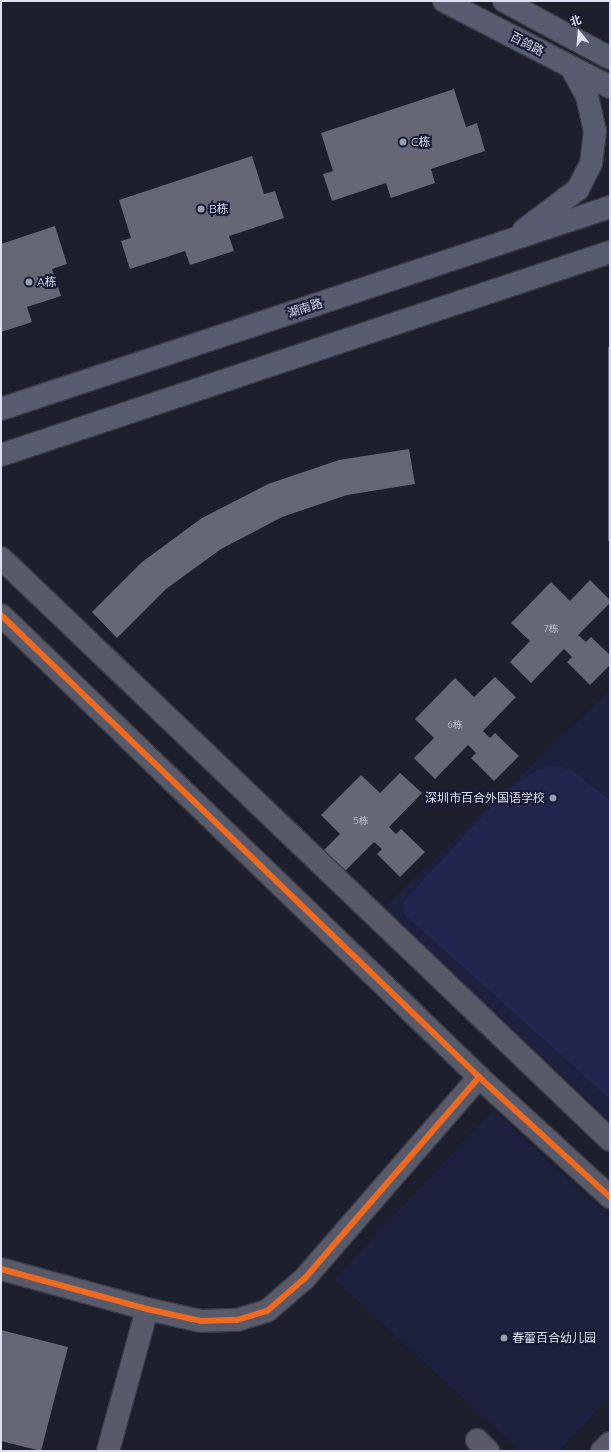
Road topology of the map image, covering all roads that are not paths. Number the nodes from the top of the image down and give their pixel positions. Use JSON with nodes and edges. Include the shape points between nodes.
{"nodes":[{"id":1,"x":444,"y":1,"type":"edge"},
{"id":2,"x":512,"y":3,"type":"edge"},
{"id":3,"x":610,"y":58,"type":"edge"},
{"id":4,"x":571,"y":67,"type":"junction"},
{"id":5,"x":610,"y":87,"type":"edge"},
{"id":6,"x":610,"y":207,"type":"edge"},
{"id":7,"x":510,"y":240,"type":"junction"},
{"id":8,"x":610,"y":252,"type":"edge"},
{"id":9,"x":1,"y":409,"type":"edge"},
{"id":10,"x":1,"y":455,"type":"edge"},
{"id":11,"x":1,"y":558,"type":"edge"},
{"id":12,"x":1,"y":615,"type":"edge"},
{"id":13,"x":479,"y":1077,"type":"junction"},
{"id":14,"x":610,"y":1140,"type":"edge"},
{"id":15,"x":610,"y":1197,"type":"edge"},
{"id":16,"x":1,"y":1269,"type":"edge"},
{"id":17,"x":147,"y":1309,"type":"junction"},
{"id":18,"x":610,"y":1443,"type":"edge"},
{"id":19,"x":108,"y":1451,"type":"edge"},
{"id":20,"x":602,"y":1451,"type":"edge"}],
"edges":[{"from":1,"to":4,"type":"main road","name":"百鸽路"},
{"from":2,"to":3,"type":"main road"},
{"from":4,"to":5,"type":"main road","name":"百鸽路"},
{"from":4,"to":7,"type":"main road","via":[[587,96],[595,131],[591,164],[578,189]]},
{"from":6,"to":7,"type":"main road","name":"湖南路"},
{"from":7,"to":9,"type":"main road","name":"湖南路"},
{"from":8,"to":10,"type":"main road"},
{"from":11,"to":14,"type":"street"},
{"from":12,"to":13,"type":"street"},
{"from":13,"to":15,"type":"street"},
{"from":13,"to":17,"type":"street","via":[[306,1278],[267,1311],[237,1320],[202,1321]]},
{"from":16,"to":17,"type":"street"},
{"from":17,"to":19,"type":"street"},
{"from":18,"to":20,"type":"street"}]}
